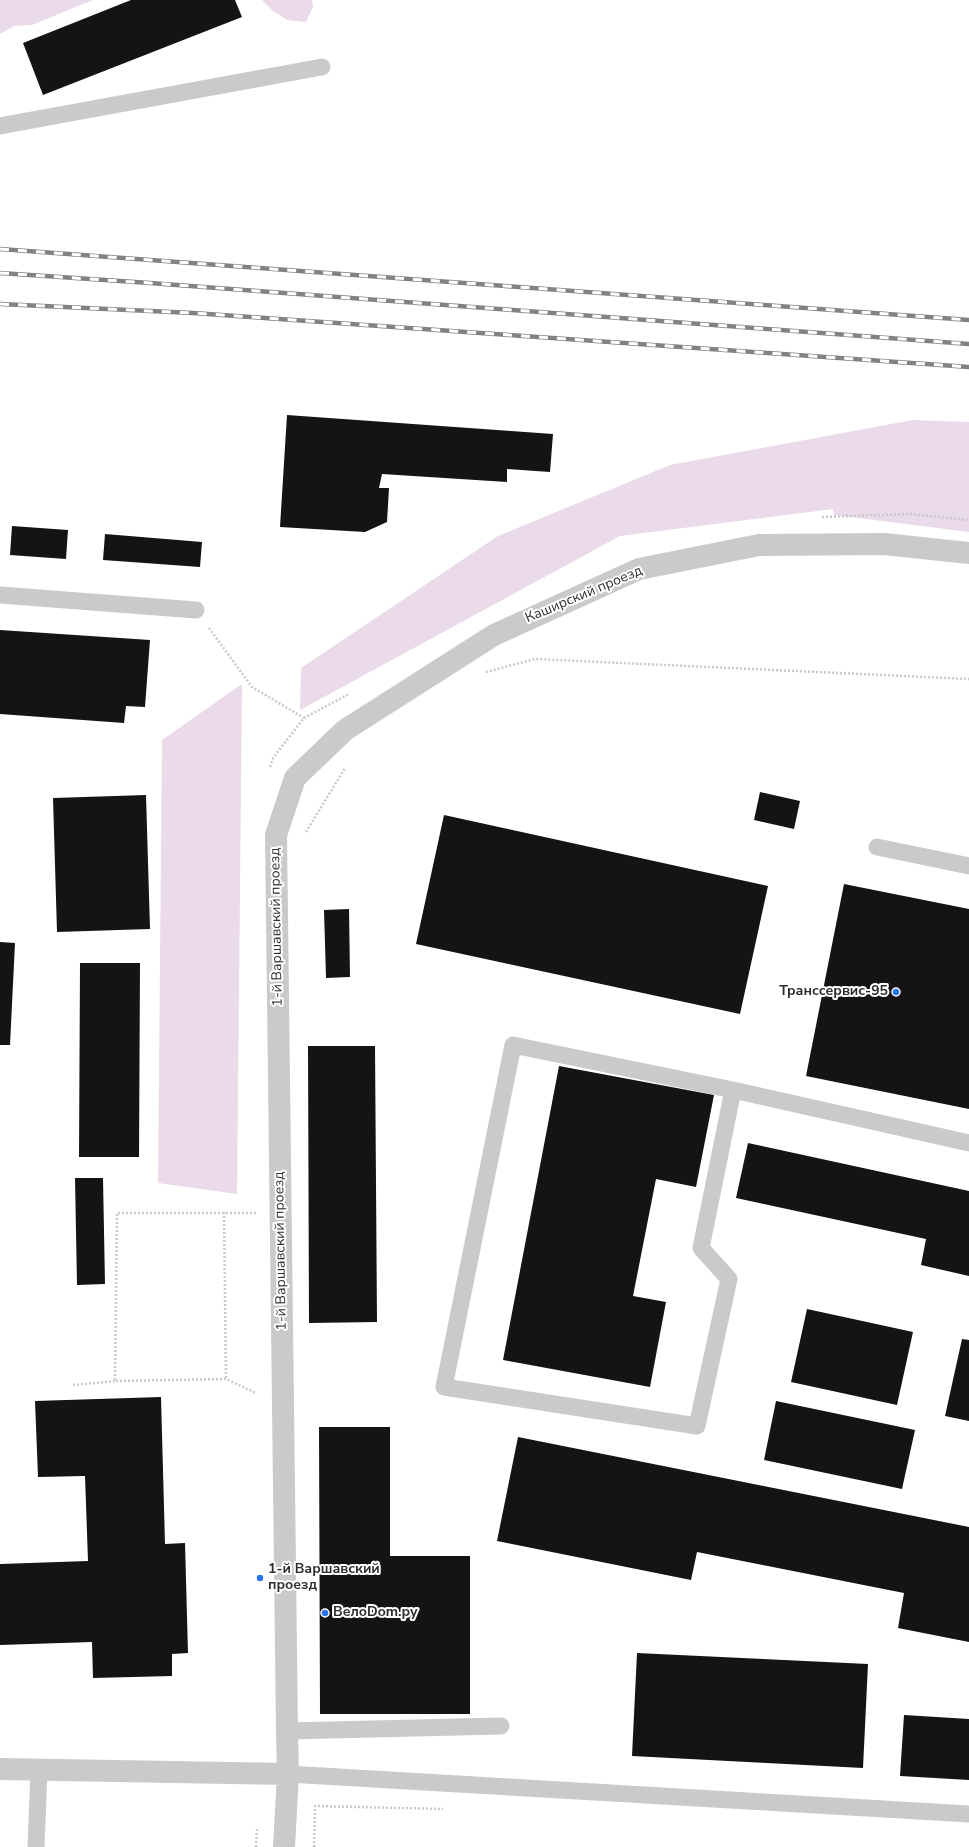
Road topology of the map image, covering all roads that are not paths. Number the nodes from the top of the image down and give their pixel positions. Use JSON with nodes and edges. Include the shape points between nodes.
{"nodes":[{"id":1,"x":322,"y":67,"type":"dead end"},
{"id":2,"x":0,"y":126,"type":"edge"},
{"id":3,"x":969,"y":553,"type":"edge"},
{"id":4,"x":0,"y":595,"type":"edge"},
{"id":5,"x":196,"y":610,"type":"road end"},
{"id":6,"x":295,"y":778,"type":"joint"},
{"id":7,"x":877,"y":847,"type":"dead end"},
{"id":8,"x":969,"y":866,"type":"edge"},
{"id":9,"x":733,"y":1090,"type":"junction"},
{"id":10,"x":969,"y":1143,"type":"edge"},
{"id":11,"x":501,"y":1726,"type":"dead end"},
{"id":12,"x":287,"y":1732,"type":"junction"},
{"id":13,"x":0,"y":1769,"type":"edge"},
{"id":14,"x":39,"y":1770,"type":"junction"},
{"id":15,"x":288,"y":1774,"type":"junction"},
{"id":16,"x":969,"y":1814,"type":"edge"},
{"id":17,"x":36,"y":1847,"type":"edge"},
{"id":18,"x":284,"y":1847,"type":"edge"}],
"edges":[{"from":1,"to":2,"type":"lane"},
{"from":3,"to":6,"type":"street","name":"Каширский проезд","via":[[884,544],[759,546],[640,569],[494,635],[345,730]]},
{"from":4,"to":5,"type":"lane"},
{"from":6,"to":12,"type":"street","name":"1-й Варшавский проезд","via":[[276,835]]},
{"from":7,"to":8,"type":"lane"},
{"from":9,"to":9,"type":"lane","via":[[513,1045],[444,1387],[697,1426],[730,1279],[701,1248]]},
{"from":9,"to":10,"type":"lane"},
{"from":11,"to":12,"type":"lane"},
{"from":12,"to":15,"type":"street","name":"1-й Варшавский проезд"},
{"from":13,"to":14,"type":"street"},
{"from":14,"to":15,"type":"street"},
{"from":14,"to":17,"type":"lane"},
{"from":15,"to":16,"type":"lane"},
{"from":15,"to":18,"type":"street","name":"1-й Варшавский проезд"}]}
